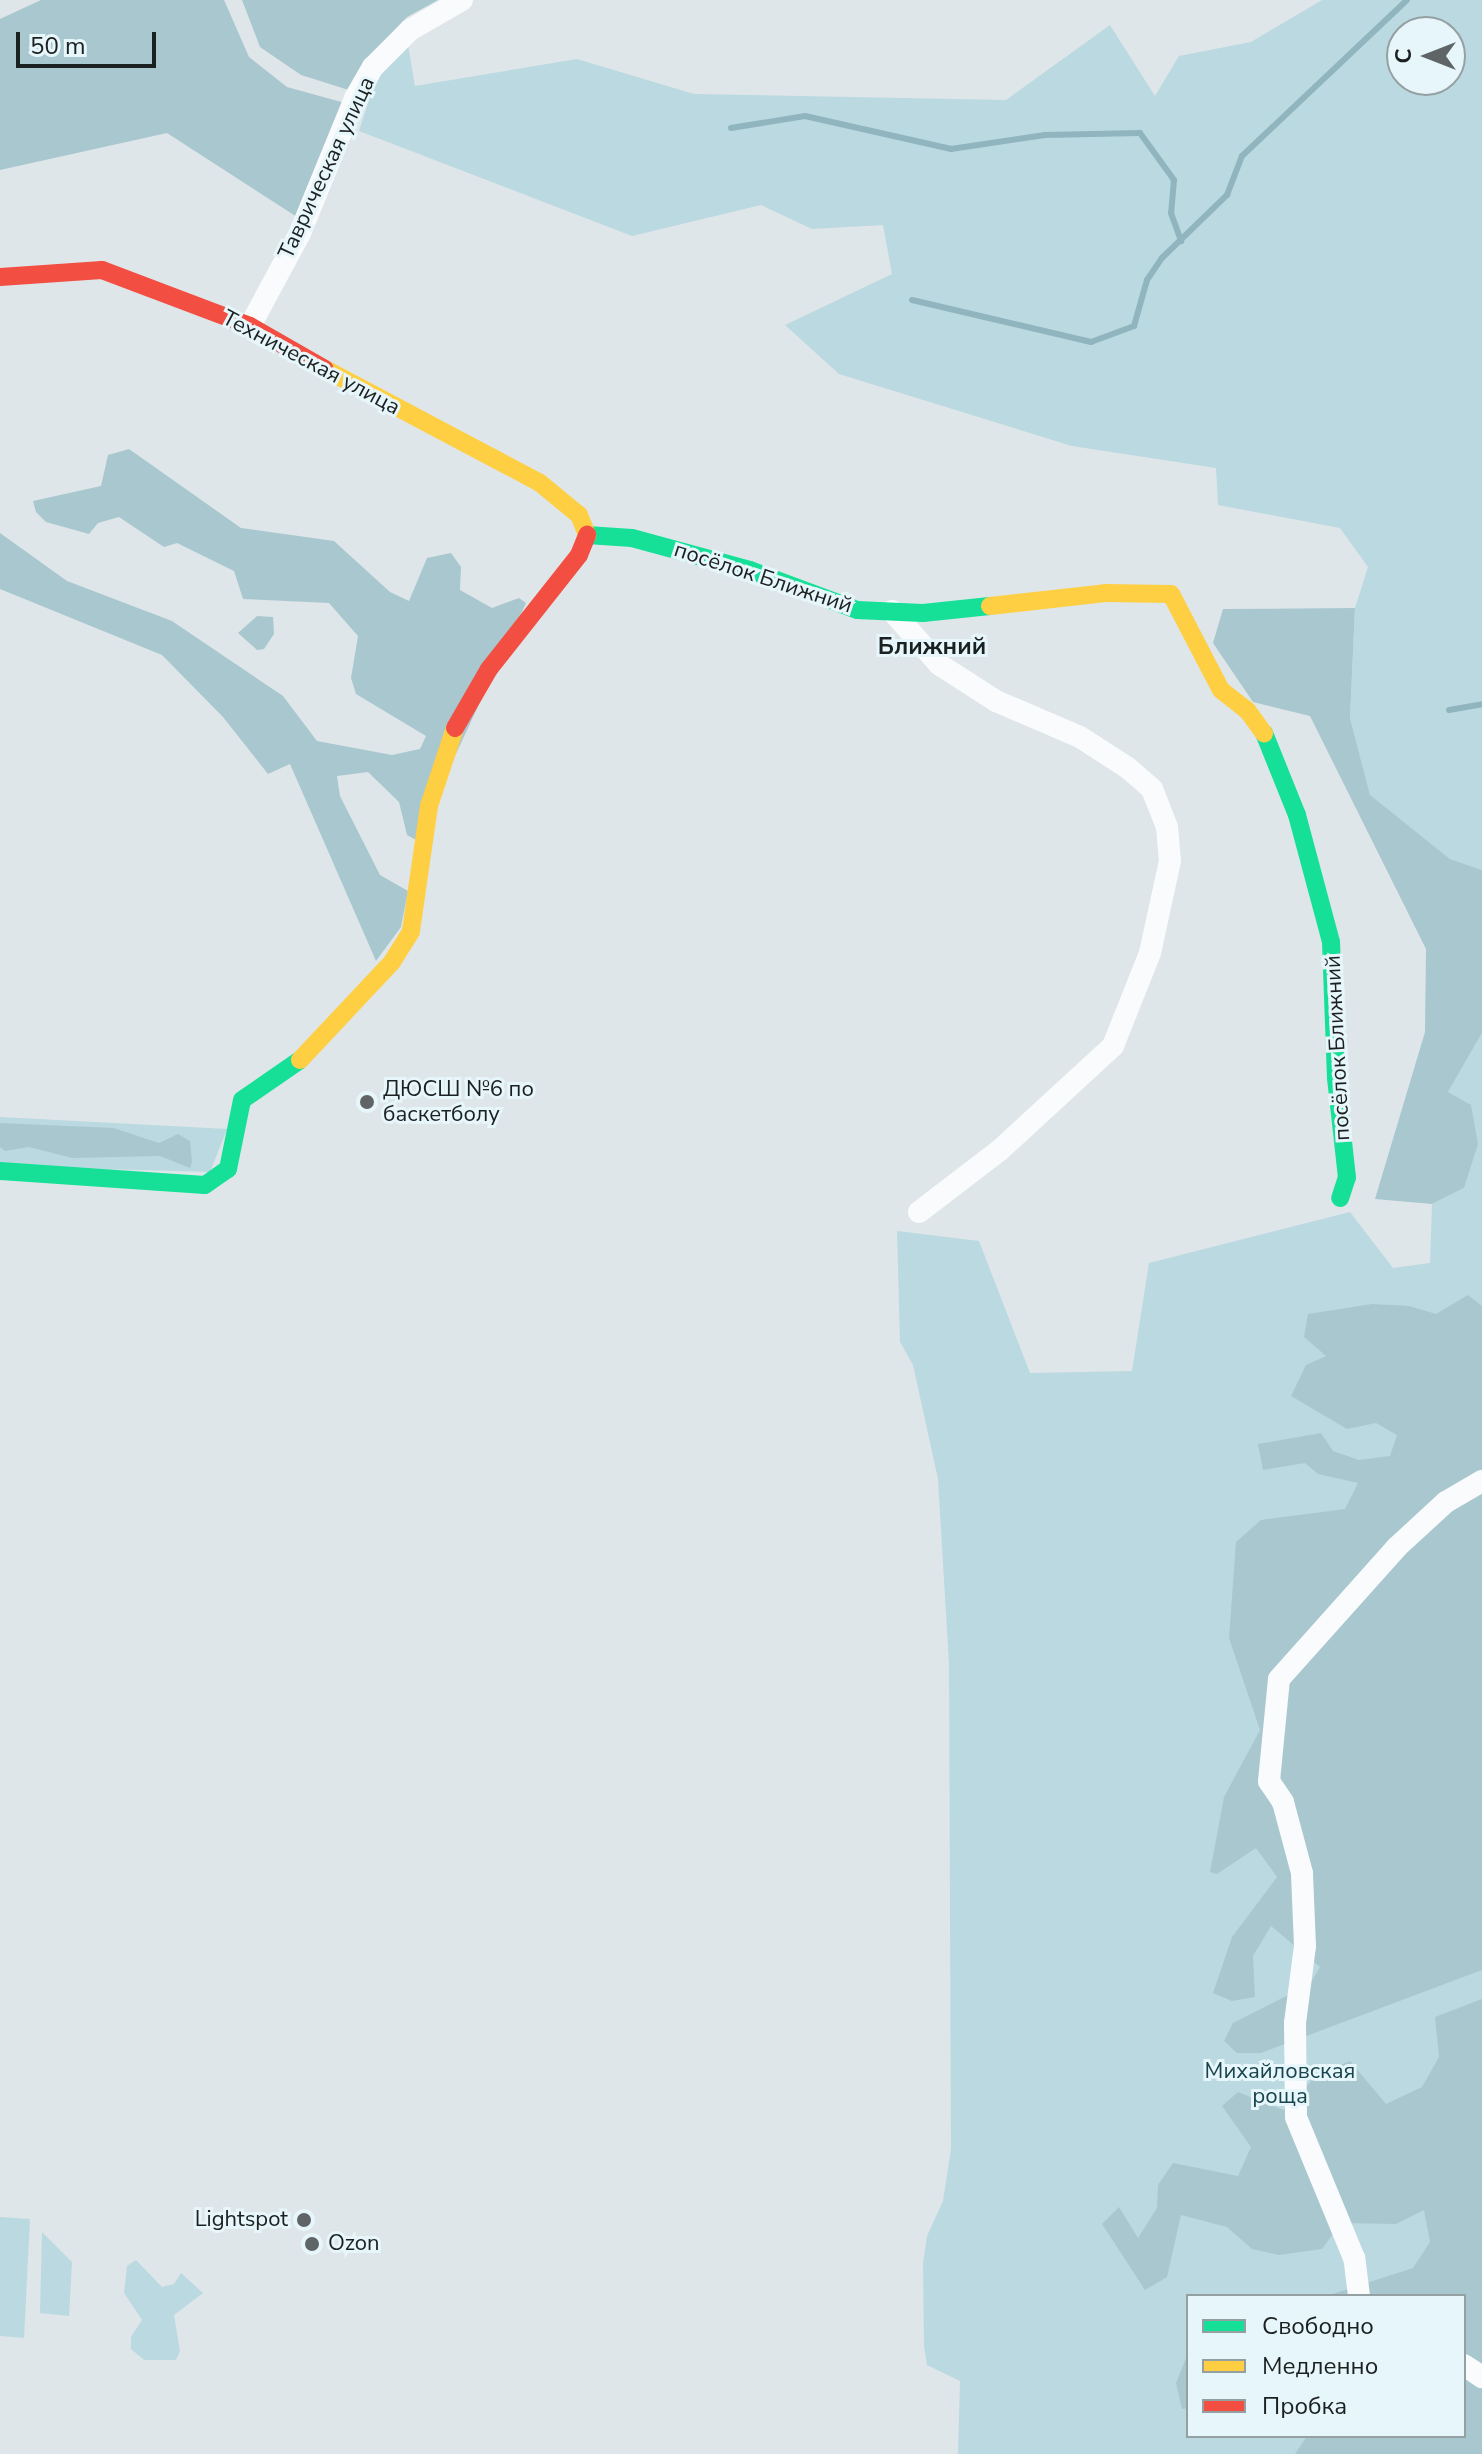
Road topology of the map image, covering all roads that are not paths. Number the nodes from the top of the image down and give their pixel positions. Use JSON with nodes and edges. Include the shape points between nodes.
{"nodes":[{"id":1,"x":462,"y":0,"type":"edge"},
{"id":2,"x":0,"y":277,"type":"edge"},
{"id":3,"x":250,"y":326,"type":"junction"},
{"id":4,"x":587,"y":535,"type":"junction"},
{"id":5,"x":892,"y":611,"type":"junction"},
{"id":6,"x":0,"y":1171,"type":"edge"},
{"id":7,"x":1340,"y":1198,"type":"dead end"},
{"id":8,"x":919,"y":1212,"type":"dead end"},
{"id":9,"x":1482,"y":1481,"type":"edge"},
{"id":10,"x":1359,"y":2294,"type":"edge"}],
"edges":[{"from":1,"to":3,"type":"street","name":"Таврическая улица","via":[[410,30],[373,67],[300,233]]},
{"from":2,"to":3,"type":"street","name":"Техническая улица","via":[[102,270]]},
{"from":3,"to":4,"type":"street","name":"Техническая улица","via":[[385,404],[540,483],[579,515]]},
{"from":4,"to":5,"type":"street","name":"посёлок Ближний","via":[[632,538],[750,570],[857,610]]},
{"from":4,"to":6,"type":"street","via":[[579,555],[489,669],[454,731],[429,806],[411,931],[392,962],[294,1066],[242,1100],[228,1169],[205,1185]]},
{"from":5,"to":7,"type":"street","name":"посёлок Ближний","via":[[1105,593],[1171,594],[1221,690],[1247,710],[1266,736],[1305,845],[1335,976],[1336,1078],[1347,1177]]},
{"from":5,"to":8,"type":"street","via":[[940,665],[996,701],[1080,737],[1140,778],[1152,789],[1167,827],[1170,861],[1150,953],[1113,1046],[1000,1150]]},
{"from":9,"to":10,"type":"street","via":[[1446,1502],[1397,1547],[1279,1679],[1269,1781],[1283,1802],[1302,1873],[1305,1946],[1295,2023],[1296,2117],[1354,2258]]}]}
